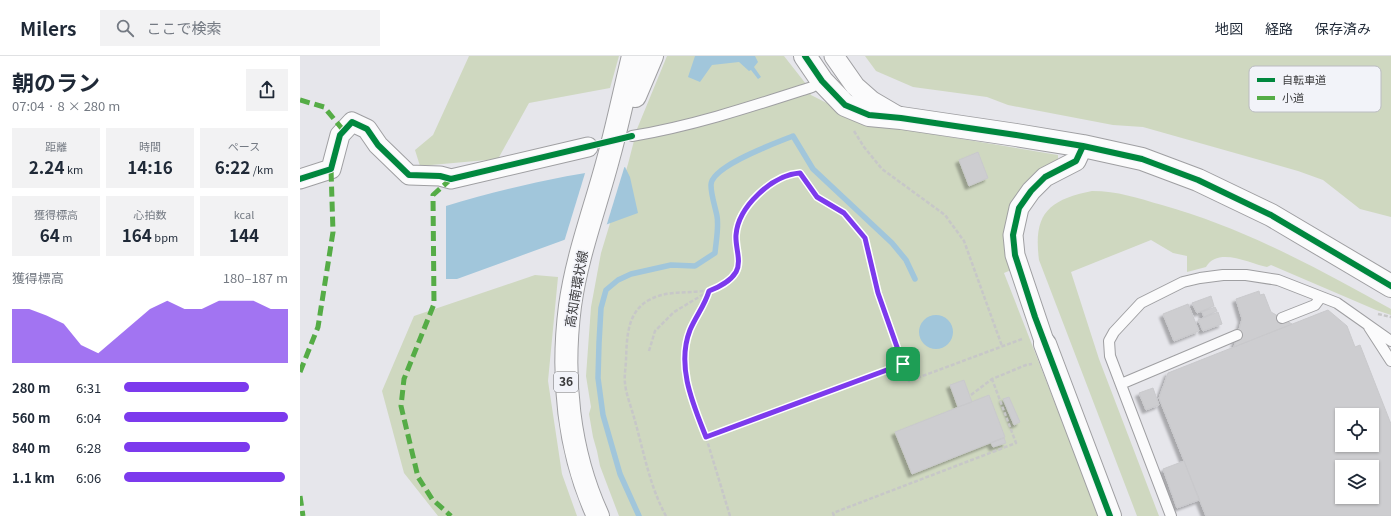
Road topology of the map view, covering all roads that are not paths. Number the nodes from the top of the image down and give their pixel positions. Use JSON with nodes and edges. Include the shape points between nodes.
{"nodes":[{"id":1,"x":634,"y":56,"type":"edge"},
{"id":2,"x":652,"y":56,"type":"edge"},
{"id":3,"x":805,"y":56,"type":"edge"},
{"id":4,"x":834,"y":56,"type":"edge"},
{"id":5,"x":822,"y":81,"type":"junction"},
{"id":6,"x":900,"y":118,"type":"junction"},
{"id":7,"x":632,"y":136,"type":"dead end"},
{"id":8,"x":1083,"y":146,"type":"junction"},
{"id":9,"x":588,"y":147,"type":"dead end"},
{"id":10,"x":609,"y":156,"type":"junction"},
{"id":11,"x":300,"y":180,"type":"edge"},
{"id":12,"x":1391,"y":286,"type":"edge"},
{"id":13,"x":1321,"y":297,"type":"junction"},
{"id":14,"x":1282,"y":318,"type":"dead end"},
{"id":15,"x":1365,"y":322,"type":"junction"},
{"id":16,"x":1237,"y":335,"type":"dead end"},
{"id":17,"x":1391,"y":341,"type":"edge"},
{"id":18,"x":1044,"y":344,"type":"joint"},
{"id":19,"x":1391,"y":361,"type":"edge"},
{"id":20,"x":1121,"y":384,"type":"junction"},
{"id":21,"x":598,"y":516,"type":"edge"},
{"id":22,"x":1110,"y":516,"type":"edge"},
{"id":23,"x":1171,"y":516,"type":"edge"}],
"edges":[{"from":1,"to":10,"type":"street","name":"高知南環状線","number":"36"},
{"from":2,"to":10,"type":"street","name":"高知南環状線","number":"36"},
{"from":3,"to":5,"type":"street"},
{"from":4,"to":6,"type":"street","via":[[855,86],[872,101]]},
{"from":5,"to":6,"type":"street","via":[[845,105],[869,115]]},
{"from":5,"to":7,"type":"lane","via":[[812,87],[739,111],[654,133]]},
{"from":6,"to":8,"type":"street"},
{"from":8,"to":12,"type":"street","via":[[1142,159],[1198,180],[1271,215]]},
{"from":8,"to":18,"type":"street","via":[[1076,161],[1045,177],[1031,191],[1019,208],[1013,235],[1015,255]]},
{"from":9,"to":11,"type":"street","via":[[451,179],[409,175],[378,145],[367,129],[352,122],[340,135],[330,169]]},
{"from":10,"to":21,"type":"street","name":"高知南環状線","number":"36","via":[[583,246],[570,305],[566,377],[573,437],[590,499]]},
{"from":13,"to":14,"type":"lane","via":[[1315,305]]},
{"from":13,"to":15,"type":"lane","via":[[1337,303]]},
{"from":13,"to":20,"type":"lane","via":[[1278,280],[1246,275],[1200,278],[1183,282],[1141,303],[1114,332],[1109,341],[1110,356]]},
{"from":15,"to":17,"type":"lane"},
{"from":15,"to":19,"type":"lane"},
{"from":16,"to":20,"type":"lane"},
{"from":18,"to":22,"type":"street"},
{"from":20,"to":23,"type":"lane"}]}
